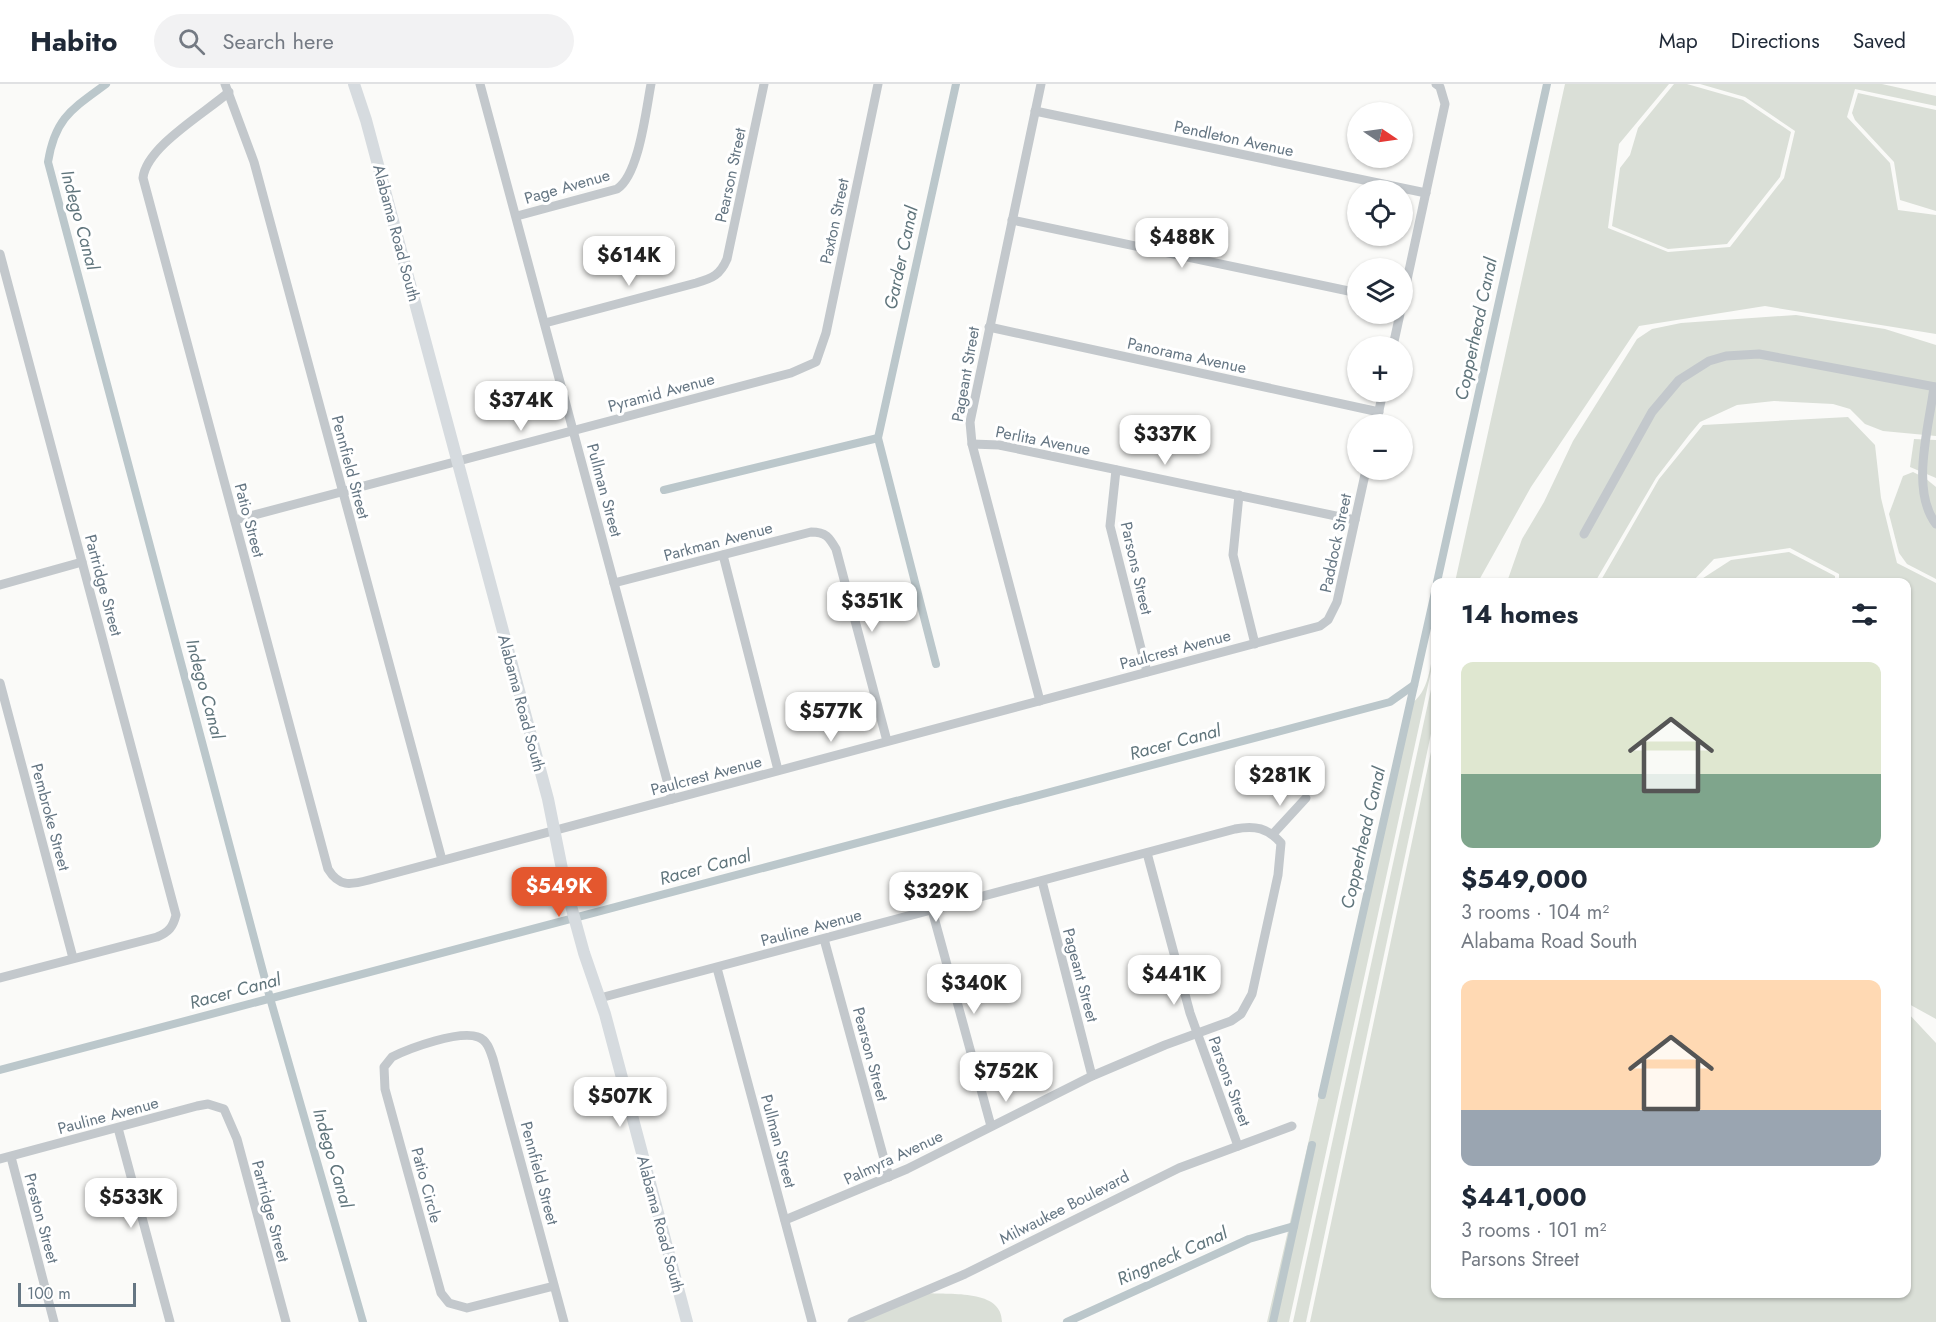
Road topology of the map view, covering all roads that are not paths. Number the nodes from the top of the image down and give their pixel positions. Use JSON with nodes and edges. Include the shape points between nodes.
{"nodes":[{"id":1,"x":354,"y":84,"type":"edge"},
{"id":2,"x":480,"y":84,"type":"edge"},
{"id":3,"x":651,"y":84,"type":"edge"},
{"id":4,"x":764,"y":84,"type":"edge"},
{"id":5,"x":878,"y":84,"type":"edge"},
{"id":6,"x":1041,"y":84,"type":"edge"},
{"id":7,"x":1438,"y":85,"type":"edge"},
{"id":8,"x":227,"y":88,"type":"edge"},
{"id":9,"x":1035,"y":111,"type":"junction"},
{"id":10,"x":1426,"y":194,"type":"junction"},
{"id":11,"x":517,"y":216,"type":"junction"},
{"id":12,"x":1012,"y":220,"type":"junction"},
{"id":13,"x":0,"y":254,"type":"edge"},
{"id":14,"x":1412,"y":258,"type":"edge"},
{"id":15,"x":1347,"y":291,"type":"edge"},
{"id":16,"x":545,"y":323,"type":"junction"},
{"id":17,"x":989,"y":327,"type":"junction"},
{"id":18,"x":816,"y":362,"type":"joint"},
{"id":19,"x":1935,"y":387,"type":"edge"},
{"id":20,"x":1381,"y":402,"type":"edge"},
{"id":21,"x":1379,"y":412,"type":"joint"},
{"id":22,"x":574,"y":432,"type":"junction"},
{"id":23,"x":972,"y":444,"type":"junction"},
{"id":24,"x":457,"y":461,"type":"junction"},
{"id":25,"x":1116,"y":470,"type":"junction"},
{"id":26,"x":1364,"y":480,"type":"edge"},
{"id":27,"x":342,"y":493,"type":"junction"},
{"id":28,"x":1239,"y":495,"type":"junction"},
{"id":29,"x":235,"y":520,"type":"junction"},
{"id":30,"x":1355,"y":520,"type":"junction"},
{"id":31,"x":1936,"y":524,"type":"edge"},
{"id":32,"x":1584,"y":534,"type":"dead end"},
{"id":33,"x":723,"y":555,"type":"junction"},
{"id":34,"x":82,"y":562,"type":"junction"},
{"id":35,"x":614,"y":583,"type":"junction"},
{"id":36,"x":0,"y":585,"type":"edge"},
{"id":37,"x":1328,"y":620,"type":"joint"},
{"id":38,"x":1255,"y":644,"type":"junction"},
{"id":39,"x":1147,"y":672,"type":"junction"},
{"id":40,"x":0,"y":683,"type":"edge"},
{"id":41,"x":1040,"y":701,"type":"junction"},
{"id":42,"x":887,"y":741,"type":"junction"},
{"id":43,"x":778,"y":770,"type":"junction"},
{"id":44,"x":1306,"y":798,"type":"dead end"},
{"id":45,"x":672,"y":799,"type":"junction"},
{"id":46,"x":555,"y":831,"type":"junction"},
{"id":47,"x":1273,"y":834,"type":"junction"},
{"id":48,"x":1147,"y":853,"type":"junction"},
{"id":49,"x":442,"y":860,"type":"junction"},
{"id":50,"x":334,"y":879,"type":"joint"},
{"id":51,"x":1042,"y":881,"type":"junction"},
{"id":52,"x":932,"y":910,"type":"junction"},
{"id":53,"x":824,"y":939,"type":"junction"},
{"id":54,"x":73,"y":958,"type":"junction"},
{"id":55,"x":717,"y":968,"type":"junction"},
{"id":56,"x":0,"y":978,"type":"edge"},
{"id":57,"x":600,"y":998,"type":"junction"},
{"id":58,"x":1196,"y":1032,"type":"junction"},
{"id":59,"x":479,"y":1037,"type":"joint"},
{"id":60,"x":1092,"y":1076,"type":"junction"},
{"id":61,"x":224,"y":1109,"type":"joint"},
{"id":62,"x":991,"y":1126,"type":"junction"},
{"id":63,"x":1292,"y":1126,"type":"dead end"},
{"id":64,"x":118,"y":1128,"type":"junction"},
{"id":65,"x":1238,"y":1146,"type":"junction"},
{"id":66,"x":11,"y":1157,"type":"junction"},
{"id":67,"x":0,"y":1159,"type":"edge"},
{"id":68,"x":889,"y":1177,"type":"junction"},
{"id":69,"x":785,"y":1220,"type":"junction"},
{"id":70,"x":554,"y":1286,"type":"junction"},
{"id":71,"x":54,"y":1322,"type":"edge"},
{"id":72,"x":170,"y":1322,"type":"edge"},
{"id":73,"x":285,"y":1322,"type":"edge"},
{"id":74,"x":564,"y":1322,"type":"edge"},
{"id":75,"x":687,"y":1322,"type":"edge"},
{"id":76,"x":812,"y":1322,"type":"edge"},
{"id":77,"x":852,"y":1322,"type":"edge"}],
"edges":[{"from":1,"to":24,"type":"street","name":"Alabama Road South"},
{"from":2,"to":11,"type":"street","name":"Pullman Street"},
{"from":3,"to":11,"type":"street","name":"Page Avenue","via":[[633,168],[625,184]]},
{"from":4,"to":16,"type":"street","name":"Pearson Street","via":[[722,272],[714,278]]},
{"from":5,"to":18,"type":"street","name":"Paxton Street","via":[[826,333]]},
{"from":6,"to":9,"type":"street","name":"Pageant Street"},
{"from":7,"to":10,"type":"street","via":[[1445,104]]},
{"from":8,"to":27,"type":"street","name":"Pennfield Street","via":[[254,162]]},
{"from":8,"to":29,"type":"street","name":"Patio Street","via":[[156,152],[144,167],[143,178]]},
{"from":9,"to":10,"type":"street","name":"Pendleton Avenue"},
{"from":9,"to":12,"type":"street","name":"Pageant Street"},
{"from":10,"to":14,"type":"street"},
{"from":11,"to":16,"type":"street","name":"Pullman Street"},
{"from":12,"to":15,"type":"street"},
{"from":12,"to":17,"type":"street","name":"Pageant Street"},
{"from":13,"to":34,"type":"street","name":"Partridge Street"},
{"from":16,"to":22,"type":"street","name":"Pullman Street"},
{"from":17,"to":21,"type":"street","name":"Panorama Avenue"},
{"from":17,"to":23,"type":"street","name":"Pageant Street","via":[[972,409]]},
{"from":18,"to":22,"type":"street","name":"Pyramid Avenue","via":[[791,373]]},
{"from":19,"to":31,"type":"street","via":[[1922,483],[1926,507]]},
{"from":19,"to":32,"type":"street","via":[[1759,354],[1726,356],[1709,362],[1679,380],[1652,412]]},
{"from":20,"to":21,"type":"street"},
{"from":22,"to":24,"type":"street","name":"Pyramid Avenue"},
{"from":22,"to":35,"type":"street","name":"Pullman Street"},
{"from":23,"to":25,"type":"street","name":"Perlita Avenue","via":[[999,445]]},
{"from":23,"to":41,"type":"street","name":"Pageant Street"},
{"from":24,"to":27,"type":"street","name":"Pyramid Avenue"},
{"from":24,"to":46,"type":"street","name":"Alabama Road South"},
{"from":25,"to":28,"type":"street","name":"Perlita Avenue"},
{"from":25,"to":39,"type":"street","name":"Parsons Street","via":[[1110,526]]},
{"from":26,"to":30,"type":"street","name":"Paddock Street"},
{"from":27,"to":29,"type":"street","name":"Pyramid Avenue"},
{"from":27,"to":49,"type":"street","name":"Pennfield Street"},
{"from":28,"to":30,"type":"street","name":"Perlita Avenue"},
{"from":28,"to":38,"type":"street","via":[[1233,555]]},
{"from":29,"to":50,"type":"street","name":"Patio Street","via":[[328,869]]},
{"from":30,"to":37,"type":"street","name":"Paddock Street","via":[[1337,602]]},
{"from":33,"to":35,"type":"street","name":"Parkman Avenue"},
{"from":33,"to":42,"type":"street","name":"Parkman Avenue","via":[[811,532],[829,536],[836,549]]},
{"from":33,"to":43,"type":"street"},
{"from":34,"to":36,"type":"street"},
{"from":34,"to":54,"type":"street","name":"Partridge Street","via":[[175,905],[174,925],[166,933]]},
{"from":35,"to":45,"type":"street","name":"Pullman Street"},
{"from":37,"to":38,"type":"street","name":"Paulcrest Avenue","via":[[1320,626]]},
{"from":38,"to":39,"type":"street","name":"Paulcrest Avenue"},
{"from":39,"to":41,"type":"street","name":"Paulcrest Avenue"},
{"from":40,"to":54,"type":"street","name":"Pembroke Street"},
{"from":41,"to":42,"type":"street","name":"Paulcrest Avenue"},
{"from":42,"to":43,"type":"street","name":"Paulcrest Avenue"},
{"from":43,"to":45,"type":"street","name":"Paulcrest Avenue"},
{"from":44,"to":47,"type":"street"},
{"from":45,"to":46,"type":"street","name":"Paulcrest Avenue"},
{"from":46,"to":49,"type":"street","name":"Paulcrest Avenue"},
{"from":46,"to":57,"type":"street","name":"Alabama Road South","via":[[569,900]]},
{"from":47,"to":48,"type":"street","name":"Pauline Avenue","via":[[1259,827],[1245,827]]},
{"from":47,"to":58,"type":"street","name":"Palmyra Avenue","via":[[1281,843],[1278,875],[1252,994],[1241,1014],[1231,1021]]},
{"from":48,"to":51,"type":"street","name":"Pauline Avenue"},
{"from":48,"to":58,"type":"street","name":"Parsons Street"},
{"from":49,"to":50,"type":"street","name":"Paulcrest Avenue","via":[[353,884]]},
{"from":51,"to":52,"type":"street","name":"Pauline Avenue"},
{"from":51,"to":60,"type":"street","name":"Pageant Street"},
{"from":52,"to":53,"type":"street","name":"Pauline Avenue"},
{"from":52,"to":62,"type":"street"},
{"from":53,"to":55,"type":"street","name":"Pauline Avenue"},
{"from":53,"to":68,"type":"street","name":"Pearson Street"},
{"from":54,"to":56,"type":"street"},
{"from":55,"to":57,"type":"street","name":"Pauline Avenue"},
{"from":55,"to":69,"type":"street","name":"Pullman Street"},
{"from":57,"to":75,"type":"street","name":"Alabama Road South"},
{"from":58,"to":60,"type":"street","name":"Palmyra Avenue"},
{"from":58,"to":65,"type":"street","name":"Parsons Street"},
{"from":59,"to":70,"type":"street","name":"Pennfield Street","via":[[494,1059]]},
{"from":59,"to":70,"type":"street","name":"Patio Circle","via":[[455,1037],[400,1053],[392,1056],[384,1067],[388,1098],[441,1293],[456,1308],[466,1308]]},
{"from":60,"to":62,"type":"street","name":"Palmyra Avenue"},
{"from":61,"to":64,"type":"street","name":"Pauline Avenue","via":[[208,1104]]},
{"from":61,"to":73,"type":"street","name":"Partridge Street","via":[[237,1139]]},
{"from":62,"to":68,"type":"street","name":"Palmyra Avenue"},
{"from":63,"to":65,"type":"street","name":"Milwaukee Boulevard"},
{"from":64,"to":66,"type":"street","name":"Pauline Avenue"},
{"from":64,"to":72,"type":"street"},
{"from":65,"to":77,"type":"street","name":"Milwaukee Boulevard","via":[[1144,1184],[965,1274]]},
{"from":66,"to":67,"type":"street","name":"Pauline Avenue"},
{"from":66,"to":71,"type":"street","name":"Preston Street"},
{"from":68,"to":69,"type":"street","name":"Palmyra Avenue"},
{"from":69,"to":76,"type":"street","name":"Pullman Street"},
{"from":70,"to":74,"type":"street","name":"Pennfield Street"}]}
